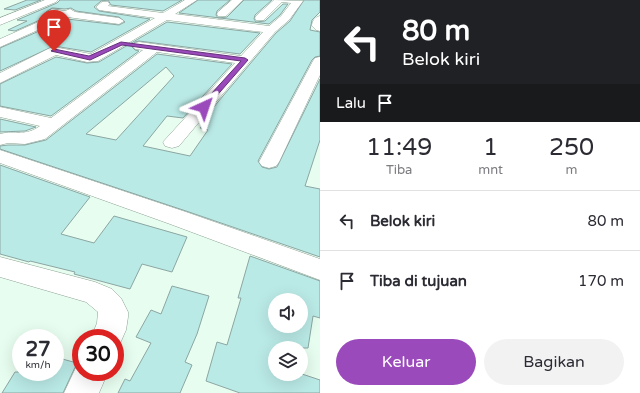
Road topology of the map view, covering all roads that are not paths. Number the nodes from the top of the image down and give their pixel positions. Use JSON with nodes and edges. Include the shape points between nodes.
{"nodes":[{"id":1,"x":54,"y":0,"type":"edge"},
{"id":2,"x":192,"y":0,"type":"edge"},
{"id":3,"x":238,"y":0,"type":"edge"},
{"id":4,"x":279,"y":0,"type":"edge"},
{"id":5,"x":291,"y":0,"type":"edge"},
{"id":6,"x":148,"y":3,"type":"dead end"},
{"id":7,"x":105,"y":4,"type":"dead end"},
{"id":8,"x":82,"y":6,"type":"dead end"},
{"id":9,"x":1,"y":9,"type":"dead end"},
{"id":10,"x":25,"y":12,"type":"junction"},
{"id":11,"x":52,"y":12,"type":"dead end"},
{"id":12,"x":131,"y":12,"type":"junction"},
{"id":13,"x":66,"y":14,"type":"junction"},
{"id":14,"x":222,"y":14,"type":"dead end"},
{"id":15,"x":165,"y":15,"type":"junction"},
{"id":16,"x":260,"y":18,"type":"dead end"},
{"id":17,"x":320,"y":19,"type":"edge"},
{"id":18,"x":0,"y":22,"type":"edge"},
{"id":19,"x":150,"y":25,"type":"junction"},
{"id":20,"x":320,"y":28,"type":"edge"},
{"id":21,"x":271,"y":30,"type":"junction"},
{"id":22,"x":120,"y":39,"type":"junction"},
{"id":23,"x":0,"y":43,"type":"edge"},
{"id":24,"x":32,"y":47,"type":"dead end"},
{"id":25,"x":154,"y":48,"type":"junction"},
{"id":26,"x":54,"y":51,"type":"junction"},
{"id":27,"x":245,"y":60,"type":"junction"},
{"id":28,"x":320,"y":61,"type":"edge"},
{"id":29,"x":0,"y":79,"type":"edge"},
{"id":30,"x":0,"y":112,"type":"edge"},
{"id":31,"x":55,"y":124,"type":"junction"},
{"id":32,"x":0,"y":140,"type":"edge"},
{"id":33,"x":172,"y":142,"type":"dead end"},
{"id":34,"x":0,"y":156,"type":"edge"},
{"id":35,"x":270,"y":162,"type":"dead end"},
{"id":36,"x":0,"y":267,"type":"edge"},
{"id":37,"x":320,"y":270,"type":"edge"},
{"id":38,"x":112,"y":329,"type":"edge"},
{"id":39,"x":87,"y":381,"type":"edge"},
{"id":40,"x":81,"y":393,"type":"edge"}],
"edges":[{"from":1,"to":10,"type":"street"},
{"from":2,"to":15,"type":"street"},
{"from":3,"to":14,"type":"street"},
{"from":4,"to":16,"type":"street"},
{"from":5,"to":21,"type":"street","via":[[298,1],[285,18]]},
{"from":6,"to":12,"type":"street"},
{"from":7,"to":12,"type":"street","via":[[101,7]]},
{"from":8,"to":13,"type":"street"},
{"from":9,"to":10,"type":"street"},
{"from":10,"to":18,"type":"street"},
{"from":11,"to":13,"type":"street"},
{"from":12,"to":15,"type":"street"},
{"from":13,"to":19,"type":"street"},
{"from":13,"to":23,"type":"street"},
{"from":15,"to":19,"type":"street"},
{"from":15,"to":21,"type":"street"},
{"from":17,"to":20,"type":"street","via":[[317,26]]},
{"from":19,"to":22,"type":"street","via":[[134,36]]},
{"from":21,"to":27,"type":"street"},
{"from":22,"to":25,"type":"street"},
{"from":22,"to":26,"type":"street","via":[[90,58]]},
{"from":24,"to":26,"type":"street"},
{"from":25,"to":27,"type":"street"},
{"from":25,"to":31,"type":"street"},
{"from":26,"to":29,"type":"street"},
{"from":27,"to":33,"type":"street"},
{"from":28,"to":35,"type":"street"},
{"from":30,"to":31,"type":"street"},
{"from":31,"to":32,"type":"street","via":[[32,138]]},
{"from":34,"to":37,"type":"street"},
{"from":36,"to":38,"type":"street","via":[[95,293],[106,299],[113,315]]},
{"from":39,"to":40,"type":"street"}]}
